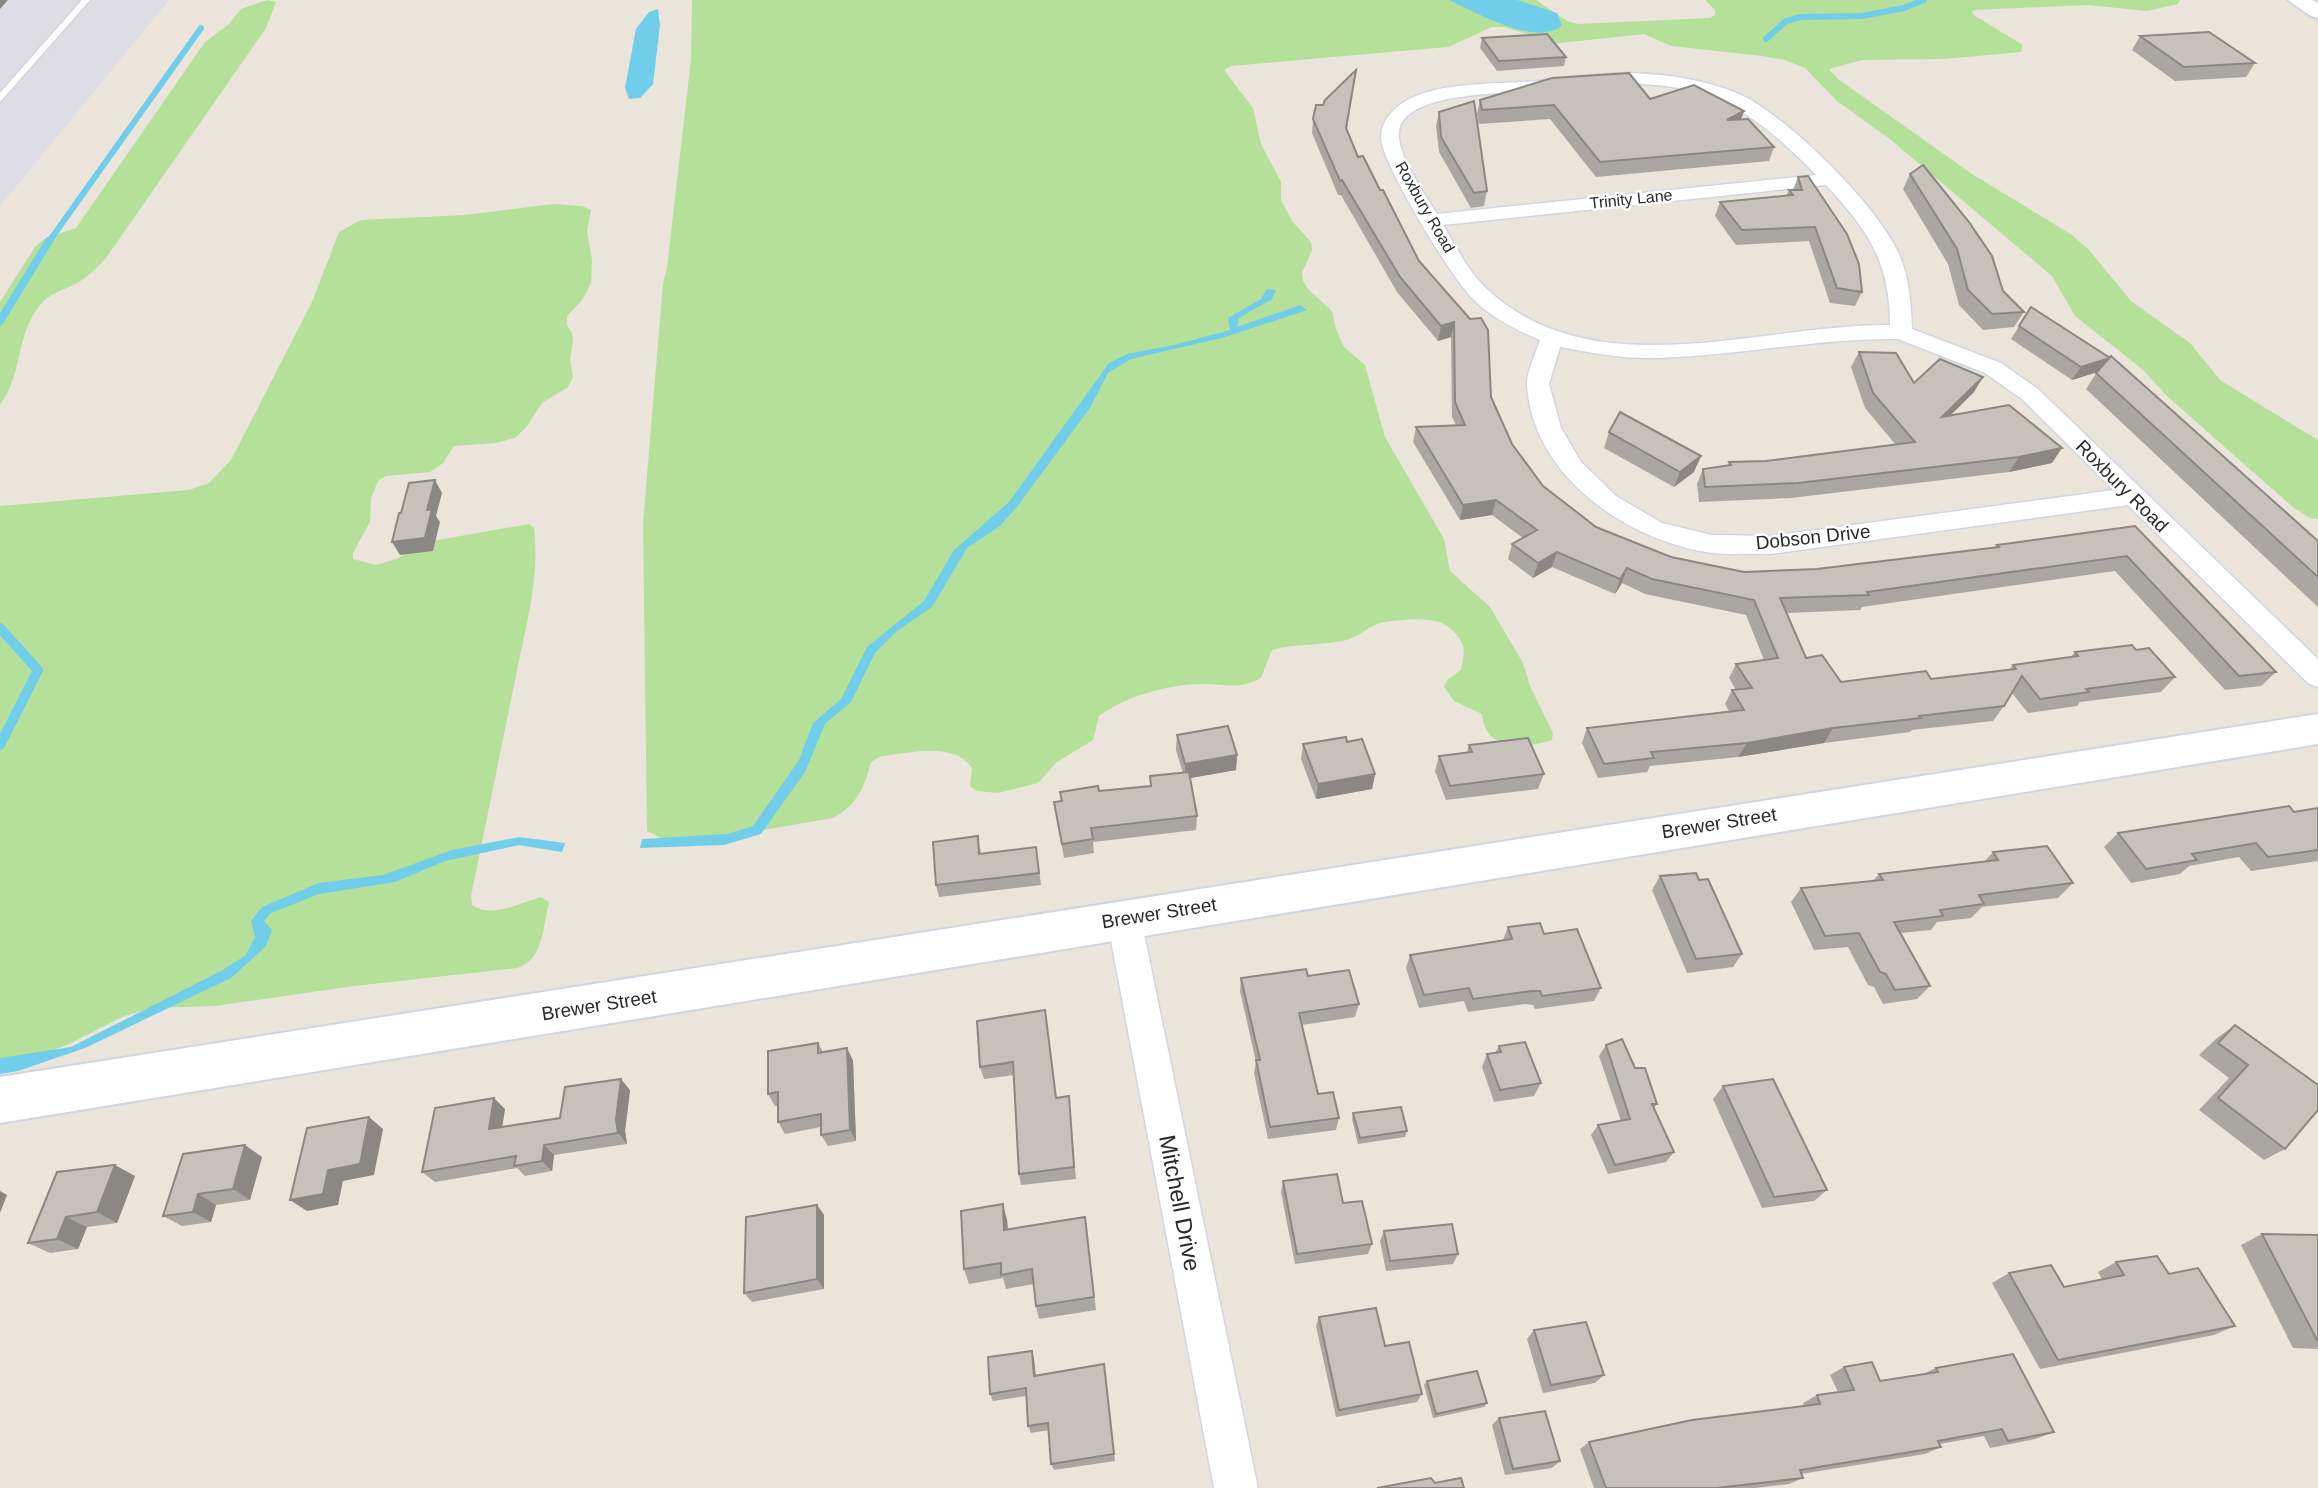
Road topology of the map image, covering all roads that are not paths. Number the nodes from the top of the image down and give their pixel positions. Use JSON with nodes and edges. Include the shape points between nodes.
{"nodes":[{"id":1,"x":86,"y":0,"type":"edge"},
{"id":2,"x":2298,"y":0,"type":"edge"},
{"id":3,"x":2318,"y":12,"type":"edge"},
{"id":4,"x":0,"y":99,"type":"edge"},
{"id":5,"x":1829,"y":178,"type":"junction"},
{"id":6,"x":1432,"y":220,"type":"junction"},
{"id":7,"x":1901,"y":332,"type":"junction"},
{"id":8,"x":1552,"y":338,"type":"junction"},
{"id":9,"x":2131,"y":496,"type":"junction"},
{"id":10,"x":2318,"y":676,"type":"edge"},
{"id":11,"x":2318,"y":729,"type":"edge"},
{"id":12,"x":1124,"y":919,"type":"junction"},
{"id":13,"x":0,"y":1100,"type":"edge"},
{"id":14,"x":1236,"y":1488,"type":"edge"}],
"edges":[{"from":1,"to":4,"type":"lane"},
{"from":2,"to":3,"type":"main road"},
{"from":5,"to":6,"type":"street","name":"Trinity Lane"},
{"from":5,"to":6,"type":"street","name":"Roxbury Road","via":[[1770,122],[1741,102],[1704,89],[1619,79],[1461,92],[1405,109],[1392,124],[1389,141],[1396,160]]},
{"from":5,"to":7,"type":"street","name":"Roxbury Road","via":[[1886,247],[1901,292]]},
{"from":6,"to":8,"type":"street","name":"Roxbury Road","via":[[1482,295],[1511,317]]},
{"from":7,"to":8,"type":"street","name":"Roxbury Road","via":[[1844,333],[1653,352],[1597,348]]},
{"from":7,"to":9,"type":"street","name":"Roxbury Road","via":[[1993,368],[2030,394]]},
{"from":8,"to":9,"type":"street","name":"Dobson Drive","via":[[1538,384],[1549,428],[1572,467],[1598,494],[1654,529],[1712,544],[1770,545]]},
{"from":9,"to":10,"type":"street","name":"Roxbury Road"},
{"from":11,"to":12,"type":"main road","name":"Brewer Street"},
{"from":12,"to":13,"type":"main road","name":"Brewer Street"},
{"from":12,"to":14,"type":"street","name":"Mitchell Drive"}]}
